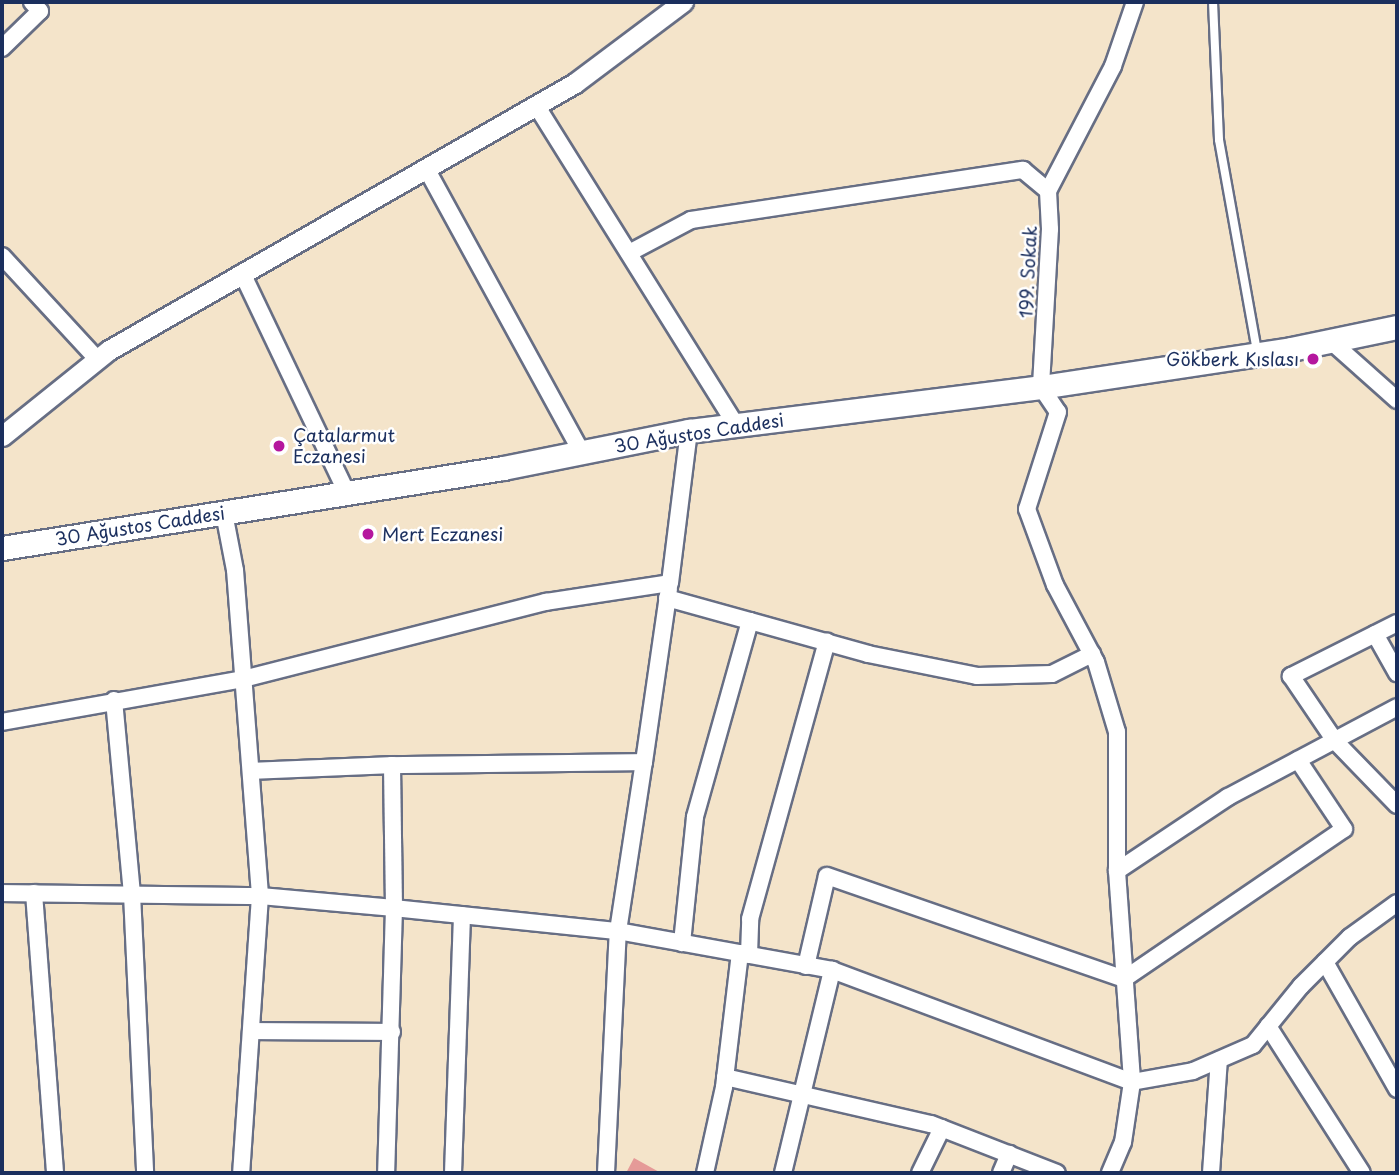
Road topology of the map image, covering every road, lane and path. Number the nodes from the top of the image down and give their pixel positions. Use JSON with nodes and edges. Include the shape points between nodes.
{"nodes":[{"id":1,"x":32,"y":2,"type":"edge"},
{"id":2,"x":683,"y":2,"type":"edge"},
{"id":3,"x":1135,"y":2,"type":"edge"},
{"id":4,"x":1213,"y":2,"type":"edge"},
{"id":5,"x":2,"y":48,"type":"edge"},
{"id":6,"x":536,"y":105,"type":"junction"},
{"id":7,"x":426,"y":168,"type":"junction"},
{"id":8,"x":1048,"y":191,"type":"junction"},
{"id":9,"x":628,"y":253,"type":"junction"},
{"id":10,"x":5,"y":264,"type":"edge"},
{"id":11,"x":242,"y":273,"type":"junction"},
{"id":12,"x":1397,"y":327,"type":"edge"},
{"id":13,"x":1332,"y":342,"type":"junction"},
{"id":14,"x":1258,"y":354,"type":"junction"},
{"id":15,"x":97,"y":359,"type":"junction"},
{"id":16,"x":1041,"y":387,"type":"junction"},
{"id":17,"x":1397,"y":400,"type":"edge"},
{"id":18,"x":736,"y":425,"type":"junction"},
{"id":19,"x":689,"y":431,"type":"junction"},
{"id":20,"x":2,"y":436,"type":"edge"},
{"id":21,"x":582,"y":453,"type":"junction"},
{"id":22,"x":347,"y":493,"type":"junction"},
{"id":23,"x":224,"y":513,"type":"junction"},
{"id":24,"x":2,"y":548,"type":"edge"},
{"id":25,"x":668,"y":591,"type":"junction"},
{"id":26,"x":750,"y":621,"type":"junction"},
{"id":27,"x":1397,"y":623,"type":"edge"},
{"id":28,"x":1375,"y":634,"type":"junction"},
{"id":29,"x":827,"y":642,"type":"junction"},
{"id":30,"x":1092,"y":654,"type":"junction"},
{"id":31,"x":1397,"y":673,"type":"edge"},
{"id":32,"x":243,"y":679,"type":"junction"},
{"id":33,"x":114,"y":701,"type":"junction"},
{"id":34,"x":1397,"y":707,"type":"edge"},
{"id":35,"x":2,"y":722,"type":"edge"},
{"id":36,"x":1335,"y":740,"type":"junction"},
{"id":37,"x":1298,"y":760,"type":"junction"},
{"id":38,"x":644,"y":762,"type":"junction"},
{"id":39,"x":392,"y":765,"type":"junction"},
{"id":40,"x":251,"y":771,"type":"junction"},
{"id":41,"x":1397,"y":805,"type":"edge"},
{"id":42,"x":1116,"y":871,"type":"junction"},
{"id":43,"x":2,"y":893,"type":"edge"},
{"id":44,"x":34,"y":893,"type":"junction"},
{"id":45,"x":132,"y":894,"type":"junction"},
{"id":46,"x":260,"y":896,"type":"junction"},
{"id":47,"x":394,"y":908,"type":"junction"},
{"id":48,"x":1395,"y":911,"type":"edge"},
{"id":49,"x":462,"y":915,"type":"junction"},
{"id":50,"x":618,"y":931,"type":"junction"},
{"id":51,"x":682,"y":943,"type":"junction"},
{"id":52,"x":745,"y":954,"type":"junction"},
{"id":53,"x":1325,"y":962,"type":"junction"},
{"id":54,"x":806,"y":966,"type":"junction"},
{"id":55,"x":832,"y":971,"type":"junction"},
{"id":56,"x":1124,"y":979,"type":"junction"},
{"id":57,"x":1268,"y":1026,"type":"junction"},
{"id":58,"x":253,"y":1031,"type":"junction"},
{"id":59,"x":392,"y":1032,"type":"junction"},
{"id":60,"x":1219,"y":1060,"type":"junction"},
{"id":61,"x":725,"y":1077,"type":"junction"},
{"id":62,"x":1132,"y":1082,"type":"junction"},
{"id":63,"x":1397,"y":1089,"type":"edge"},
{"id":64,"x":800,"y":1093,"type":"junction"},
{"id":65,"x":942,"y":1128,"type":"junction"},
{"id":66,"x":1009,"y":1154,"type":"junction"},
{"id":67,"x":55,"y":1173,"type":"edge"},
{"id":68,"x":145,"y":1173,"type":"edge"},
{"id":69,"x":241,"y":1173,"type":"edge"},
{"id":70,"x":386,"y":1173,"type":"edge"},
{"id":71,"x":453,"y":1173,"type":"edge"},
{"id":72,"x":606,"y":1173,"type":"edge"},
{"id":73,"x":705,"y":1173,"type":"edge"},
{"id":74,"x":783,"y":1173,"type":"edge"},
{"id":75,"x":920,"y":1173,"type":"edge"},
{"id":76,"x":1001,"y":1173,"type":"edge"},
{"id":77,"x":1057,"y":1173,"type":"edge"},
{"id":78,"x":1110,"y":1173,"type":"edge"},
{"id":79,"x":1211,"y":1173,"type":"edge"},
{"id":80,"x":1362,"y":1173,"type":"edge"}],
"edges":[{"from":1,"to":5,"type":"street","via":[[40,11]]},
{"from":2,"to":6,"type":"street","via":[[575,83]]},
{"from":3,"to":8,"type":"street","via":[[1113,66]]},
{"from":4,"to":14,"type":"lane","via":[[1219,140]]},
{"from":6,"to":7,"type":"street"},
{"from":6,"to":9,"type":"street"},
{"from":7,"to":11,"type":"street"},
{"from":7,"to":21,"type":"street"},
{"from":8,"to":9,"type":"street","via":[[1023,170],[691,220]]},
{"from":8,"to":16,"type":"street","name":"199. Sokak"},
{"from":9,"to":18,"type":"street"},
{"from":10,"to":15,"type":"street"},
{"from":11,"to":15,"type":"street"},
{"from":11,"to":22,"type":"street"},
{"from":12,"to":13,"type":"main road","name":"30 Ağustos Caddesi"},
{"from":13,"to":14,"type":"main road","name":"30 Ağustos Caddesi"},
{"from":13,"to":17,"type":"street"},
{"from":14,"to":16,"type":"main road","name":"30 Ağustos Caddesi"},
{"from":15,"to":20,"type":"street"},
{"from":16,"to":18,"type":"main road","name":"30 Ağustos Caddesi"},
{"from":16,"to":30,"type":"street","via":[[1058,412],[1027,509],[1055,584]]},
{"from":18,"to":19,"type":"main road","name":"30 Ağustos Caddesi"},
{"from":19,"to":21,"type":"main road","name":"30 Ağustos Caddesi"},
{"from":19,"to":25,"type":"street"},
{"from":21,"to":22,"type":"main road","name":"30 Ağustos Caddesi"},
{"from":22,"to":23,"type":"main road","name":"30 Ağustos Caddesi"},
{"from":23,"to":24,"type":"main road","name":"30 Ağustos Caddesi"},
{"from":23,"to":32,"type":"street","via":[[235,569]]},
{"from":25,"to":26,"type":"street"},
{"from":25,"to":32,"type":"street","via":[[547,602]]},
{"from":25,"to":38,"type":"street"},
{"from":26,"to":29,"type":"street"},
{"from":26,"to":51,"type":"street","via":[[695,817]]},
{"from":27,"to":28,"type":"street"},
{"from":28,"to":31,"type":"street"},
{"from":28,"to":36,"type":"street","via":[[1291,676]]},
{"from":29,"to":30,"type":"street","via":[[977,676],[1052,674]]},
{"from":29,"to":52,"type":"street","via":[[750,919]]},
{"from":30,"to":42,"type":"street","via":[[1117,732]]},
{"from":32,"to":33,"type":"street"},
{"from":32,"to":40,"type":"street"},
{"from":33,"to":35,"type":"street"},
{"from":33,"to":45,"type":"street"},
{"from":34,"to":36,"type":"street"},
{"from":36,"to":37,"type":"street"},
{"from":36,"to":41,"type":"street"},
{"from":37,"to":42,"type":"street","via":[[1228,797]]},
{"from":37,"to":56,"type":"street","via":[[1344,830]]},
{"from":38,"to":39,"type":"street"},
{"from":38,"to":50,"type":"street"},
{"from":39,"to":40,"type":"street"},
{"from":39,"to":47,"type":"street"},
{"from":40,"to":46,"type":"street"},
{"from":42,"to":56,"type":"street"},
{"from":43,"to":44,"type":"street"},
{"from":44,"to":45,"type":"street"},
{"from":44,"to":67,"type":"street"},
{"from":45,"to":46,"type":"street"},
{"from":45,"to":68,"type":"street"},
{"from":46,"to":47,"type":"street"},
{"from":46,"to":58,"type":"street"},
{"from":47,"to":49,"type":"street"},
{"from":47,"to":59,"type":"street"},
{"from":48,"to":53,"type":"street"},
{"from":49,"to":50,"type":"street"},
{"from":49,"to":71,"type":"street"},
{"from":50,"to":51,"type":"street"},
{"from":50,"to":72,"type":"street"},
{"from":51,"to":52,"type":"street"},
{"from":52,"to":54,"type":"street"},
{"from":52,"to":61,"type":"street"},
{"from":53,"to":57,"type":"street"},
{"from":53,"to":63,"type":"street"},
{"from":54,"to":55,"type":"street"},
{"from":54,"to":56,"type":"street","via":[[827,876]]},
{"from":55,"to":62,"type":"street"},
{"from":55,"to":64,"type":"street"},
{"from":56,"to":62,"type":"street"},
{"from":57,"to":60,"type":"street","via":[[1253,1045]]},
{"from":57,"to":80,"type":"street"},
{"from":58,"to":59,"type":"street"},
{"from":58,"to":69,"type":"street"},
{"from":59,"to":70,"type":"street"},
{"from":60,"to":62,"type":"street","via":[[1193,1071]]},
{"from":60,"to":79,"type":"street"},
{"from":61,"to":64,"type":"street"},
{"from":61,"to":73,"type":"street"},
{"from":62,"to":78,"type":"street","via":[[1123,1142]]},
{"from":64,"to":65,"type":"street"},
{"from":64,"to":74,"type":"street"},
{"from":65,"to":66,"type":"street"},
{"from":65,"to":75,"type":"street"},
{"from":66,"to":76,"type":"street"},
{"from":66,"to":77,"type":"street"}]}
